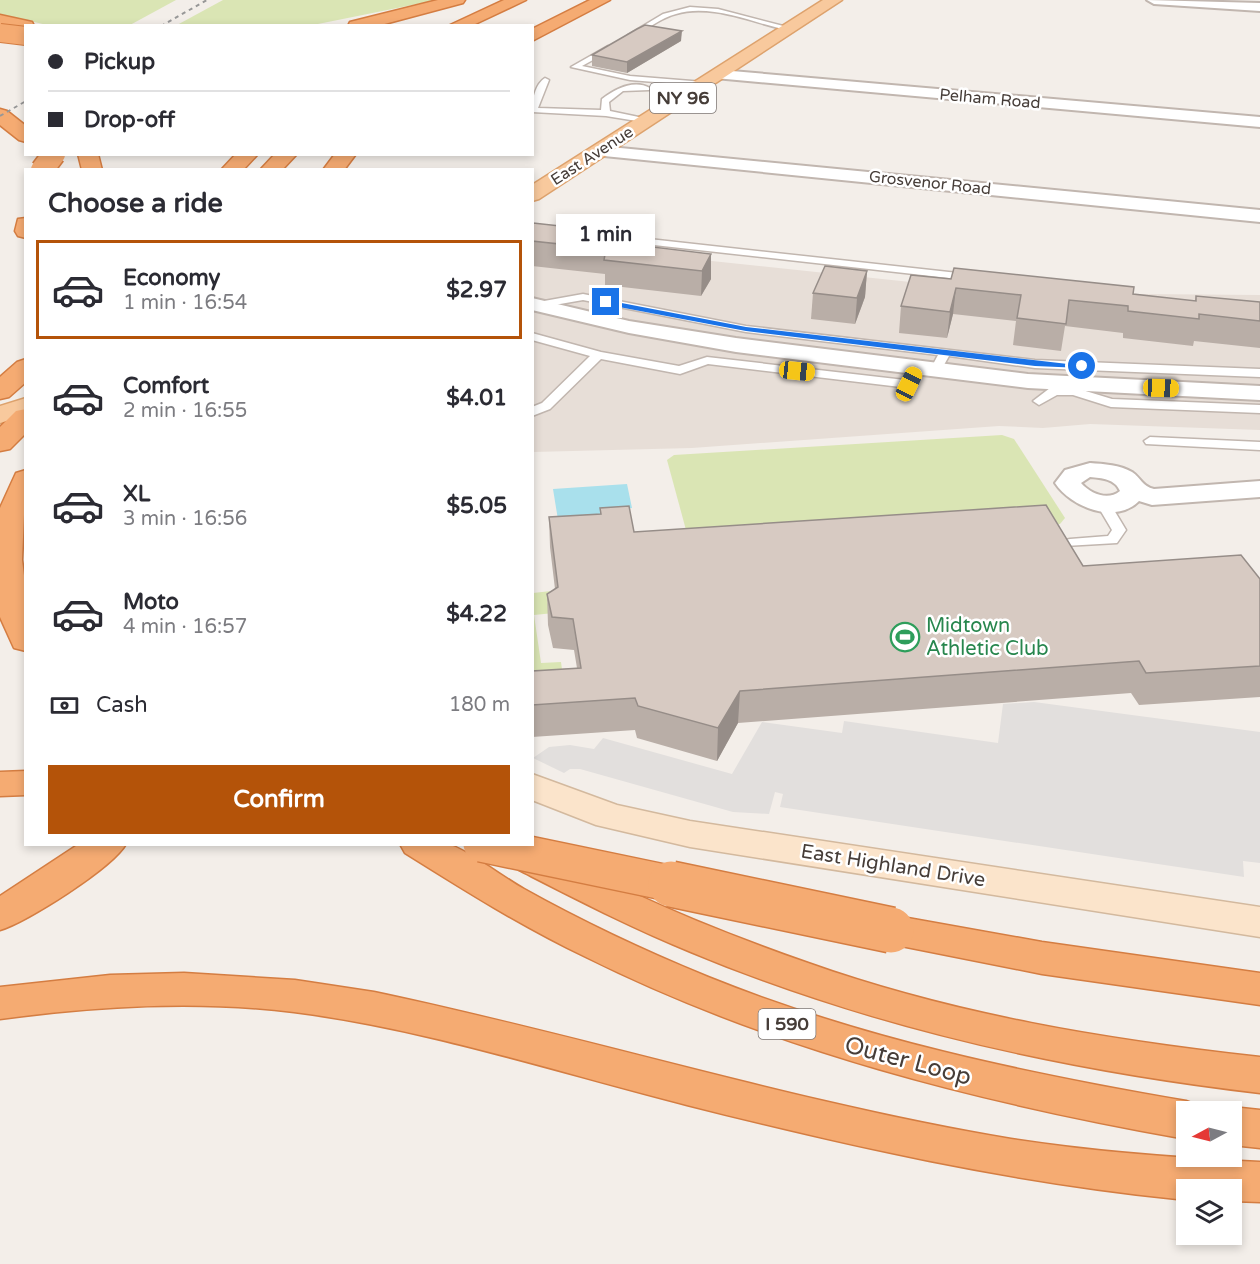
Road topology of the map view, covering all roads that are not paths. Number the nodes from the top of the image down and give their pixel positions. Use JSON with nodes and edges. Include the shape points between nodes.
{"nodes":[{"id":1,"x":457,"y":0,"type":"edge"},
{"id":2,"x":518,"y":0,"type":"edge"},
{"id":3,"x":595,"y":0,"type":"edge"},
{"id":4,"x":602,"y":0,"type":"edge"},
{"id":5,"x":834,"y":0,"type":"edge"},
{"id":6,"x":1154,"y":0,"type":"edge"},
{"id":7,"x":535,"y":7,"type":"dead end"},
{"id":8,"x":1260,"y":7,"type":"edge"},
{"id":9,"x":0,"y":20,"type":"edge"},
{"id":10,"x":352,"y":24,"type":"edge"},
{"id":11,"x":461,"y":24,"type":"edge"},
{"id":12,"x":497,"y":24,"type":"edge"},
{"id":13,"x":534,"y":25,"type":"edge"},
{"id":14,"x":24,"y":26,"type":"edge"},
{"id":15,"x":791,"y":29,"type":"junction"},
{"id":16,"x":0,"y":32,"type":"edge"},
{"id":17,"x":534,"y":35,"type":"edge"},
{"id":18,"x":24,"y":36,"type":"edge"},
{"id":19,"x":621,"y":40,"type":"edge"},
{"id":20,"x":0,"y":42,"type":"edge"},
{"id":21,"x":24,"y":45,"type":"edge"},
{"id":22,"x":24,"y":46,"type":"edge"},
{"id":23,"x":612,"y":46,"type":"edge"},
{"id":24,"x":545,"y":80,"type":"dead end"},
{"id":25,"x":706,"y":83,"type":"junction"},
{"id":26,"x":534,"y":108,"type":"edge"},
{"id":27,"x":534,"y":110,"type":"edge"},
{"id":28,"x":606,"y":113,"type":"junction"},
{"id":29,"x":0,"y":115,"type":"edge"},
{"id":30,"x":649,"y":120,"type":"junction"},
{"id":31,"x":1260,"y":122,"type":"edge"},
{"id":32,"x":24,"y":134,"type":"edge"},
{"id":33,"x":600,"y":151,"type":"junction"},
{"id":34,"x":243,"y":156,"type":"edge"},
{"id":35,"x":285,"y":156,"type":"edge"},
{"id":36,"x":344,"y":156,"type":"edge"},
{"id":37,"x":219,"y":165,"type":"edge"},
{"id":38,"x":272,"y":168,"type":"edge"},
{"id":39,"x":335,"y":168,"type":"edge"},
{"id":40,"x":534,"y":194,"type":"edge"},
{"id":41,"x":1260,"y":216,"type":"edge"},
{"id":42,"x":616,"y":238,"type":"edge"},
{"id":43,"x":967,"y":277,"type":"edge"},
{"id":44,"x":535,"y":304,"type":"edge"},
{"id":45,"x":534,"y":337,"type":"edge"},
{"id":46,"x":727,"y":344,"type":"junction"},
{"id":47,"x":598,"y":356,"type":"junction"},
{"id":48,"x":933,"y":363,"type":"junction"},
{"id":49,"x":24,"y":369,"type":"edge"},
{"id":50,"x":1260,"y":373,"type":"edge"},
{"id":51,"x":1201,"y":380,"type":"junction"},
{"id":52,"x":1073,"y":388,"type":"junction"},
{"id":53,"x":0,"y":391,"type":"edge"},
{"id":54,"x":1260,"y":393,"type":"edge"},
{"id":55,"x":1039,"y":401,"type":"dead end"},
{"id":56,"x":24,"y":407,"type":"edge"},
{"id":57,"x":1260,"y":409,"type":"edge"},
{"id":58,"x":534,"y":410,"type":"edge"},
{"id":59,"x":0,"y":415,"type":"edge"},
{"id":60,"x":24,"y":419,"type":"edge"},
{"id":61,"x":1150,"y":441,"type":"dead end"},
{"id":62,"x":0,"y":443,"type":"edge"},
{"id":63,"x":1260,"y":446,"type":"edge"},
{"id":64,"x":24,"y":483,"type":"edge"},
{"id":65,"x":1260,"y":489,"type":"edge"},
{"id":66,"x":1133,"y":491,"type":"junction"},
{"id":67,"x":1103,"y":503,"type":"junction"},
{"id":68,"x":1070,"y":543,"type":"edge"},
{"id":69,"x":24,"y":637,"type":"edge"},
{"id":70,"x":24,"y":783,"type":"edge"},
{"id":71,"x":0,"y":784,"type":"edge"},
{"id":72,"x":534,"y":787,"type":"edge"},
{"id":73,"x":103,"y":846,"type":"edge"},
{"id":74,"x":422,"y":846,"type":"edge"},
{"id":75,"x":491,"y":846,"type":"edge"},
{"id":76,"x":511,"y":846,"type":"edge"},
{"id":77,"x":0,"y":915,"type":"edge"},
{"id":78,"x":1260,"y":922,"type":"edge"},
{"id":79,"x":1260,"y":989,"type":"edge"},
{"id":80,"x":0,"y":1003,"type":"edge"},
{"id":81,"x":1260,"y":1075,"type":"edge"},
{"id":82,"x":1176,"y":1118,"type":"edge"},
{"id":83,"x":1242,"y":1127,"type":"edge"},
{"id":84,"x":1260,"y":1129,"type":"edge"},
{"id":85,"x":1260,"y":1182,"type":"edge"}],
"edges":[{"from":1,"to":10,"type":"highway"},
{"from":2,"to":11,"type":"highway"},
{"from":3,"to":13,"type":"highway"},
{"from":4,"to":17,"type":"highway"},
{"from":5,"to":15,"type":"main road","name":"East Avenue","number":"NY 96"},
{"from":6,"to":8,"type":"street"},
{"from":7,"to":12,"type":"highway"},
{"from":9,"to":14,"type":"highway"},
{"from":15,"to":19,"type":"lane","via":[[726,14],[679,10]]},
{"from":15,"to":25,"type":"main road","name":"East Avenue","number":"NY 96"},
{"from":16,"to":18,"type":"highway","bridge":true},
{"from":16,"to":21,"type":"highway"},
{"from":20,"to":22,"type":"highway"},
{"from":23,"to":25,"type":"lane","via":[[574,67],[630,78]]},
{"from":24,"to":26,"type":"lane"},
{"from":25,"to":28,"type":"lane","via":[[629,87],[605,101]]},
{"from":25,"to":30,"type":"main road","name":"East Avenue","number":"NY 96"},
{"from":25,"to":31,"type":"street","name":"Pelham Road"},
{"from":27,"to":28,"type":"lane"},
{"from":28,"to":30,"type":"lane"},
{"from":29,"to":32,"type":"highway"},
{"from":30,"to":33,"type":"main road","name":"East Avenue","number":"NY 96"},
{"from":33,"to":40,"type":"main road","name":"East Avenue","number":"NY 96"},
{"from":33,"to":41,"type":"street","name":"Grosvenor Road"},
{"from":34,"to":37,"type":"highway"},
{"from":35,"to":38,"type":"highway"},
{"from":36,"to":39,"type":"highway"},
{"from":42,"to":43,"type":"lane"},
{"from":44,"to":46,"type":"street","via":[[629,327]]},
{"from":44,"to":46,"type":"lane","via":[[583,297]]},
{"from":45,"to":47,"type":"lane"},
{"from":46,"to":47,"type":"lane","via":[[680,370]]},
{"from":46,"to":48,"type":"street"},
{"from":46,"to":48,"type":"lane"},
{"from":46,"to":48,"type":"lane","via":[[909,384]]},
{"from":47,"to":58,"type":"lane","via":[[546,406]]},
{"from":48,"to":51,"type":"lane","via":[[1035,363]]},
{"from":48,"to":52,"type":"street"},
{"from":49,"to":53,"type":"highway"},
{"from":50,"to":51,"type":"lane"},
{"from":51,"to":52,"type":"street"},
{"from":51,"to":54,"type":"street"},
{"from":52,"to":55,"type":"lane","via":[[1054,391]]},
{"from":52,"to":57,"type":"lane","via":[[1111,403]]},
{"from":56,"to":59,"type":"main road"},
{"from":60,"to":62,"type":"highway"},
{"from":61,"to":63,"type":"lane"},
{"from":64,"to":69,"type":"highway","via":[[8,526],[3,567],[11,608]]},
{"from":65,"to":66,"type":"street","via":[[1152,496]]},
{"from":66,"to":67,"type":"street","via":[[1127,499]]},
{"from":66,"to":67,"type":"street","via":[[1127,480],[1111,472],[1090,470],[1069,478],[1075,494]]},
{"from":67,"to":68,"type":"lane","via":[[1119,530],[1112,540]]},
{"from":70,"to":71,"type":"highway"},
{"from":72,"to":78,"type":"street","name":"East Highland Drive","via":[[609,816],[690,834]]},
{"from":73,"to":77,"type":"highway"},
{"from":74,"to":82,"type":"highway","name":"Outer Loop","number":"I 590","via":[[575,935],[678,983],[774,1020],[947,1073]]},
{"from":75,"to":79,"type":"highway","bridge":true,"via":[[891,930],[1042,958]]},
{"from":76,"to":81,"type":"highway","number":"I 590","via":[[659,922],[760,963],[867,999],[1091,1053]]},
{"from":80,"to":85,"type":"highway","via":[[159,989],[231,990],[315,999],[405,1016],[960,1151],[1112,1173]]},
{"from":83,"to":84,"type":"highway"}]}
